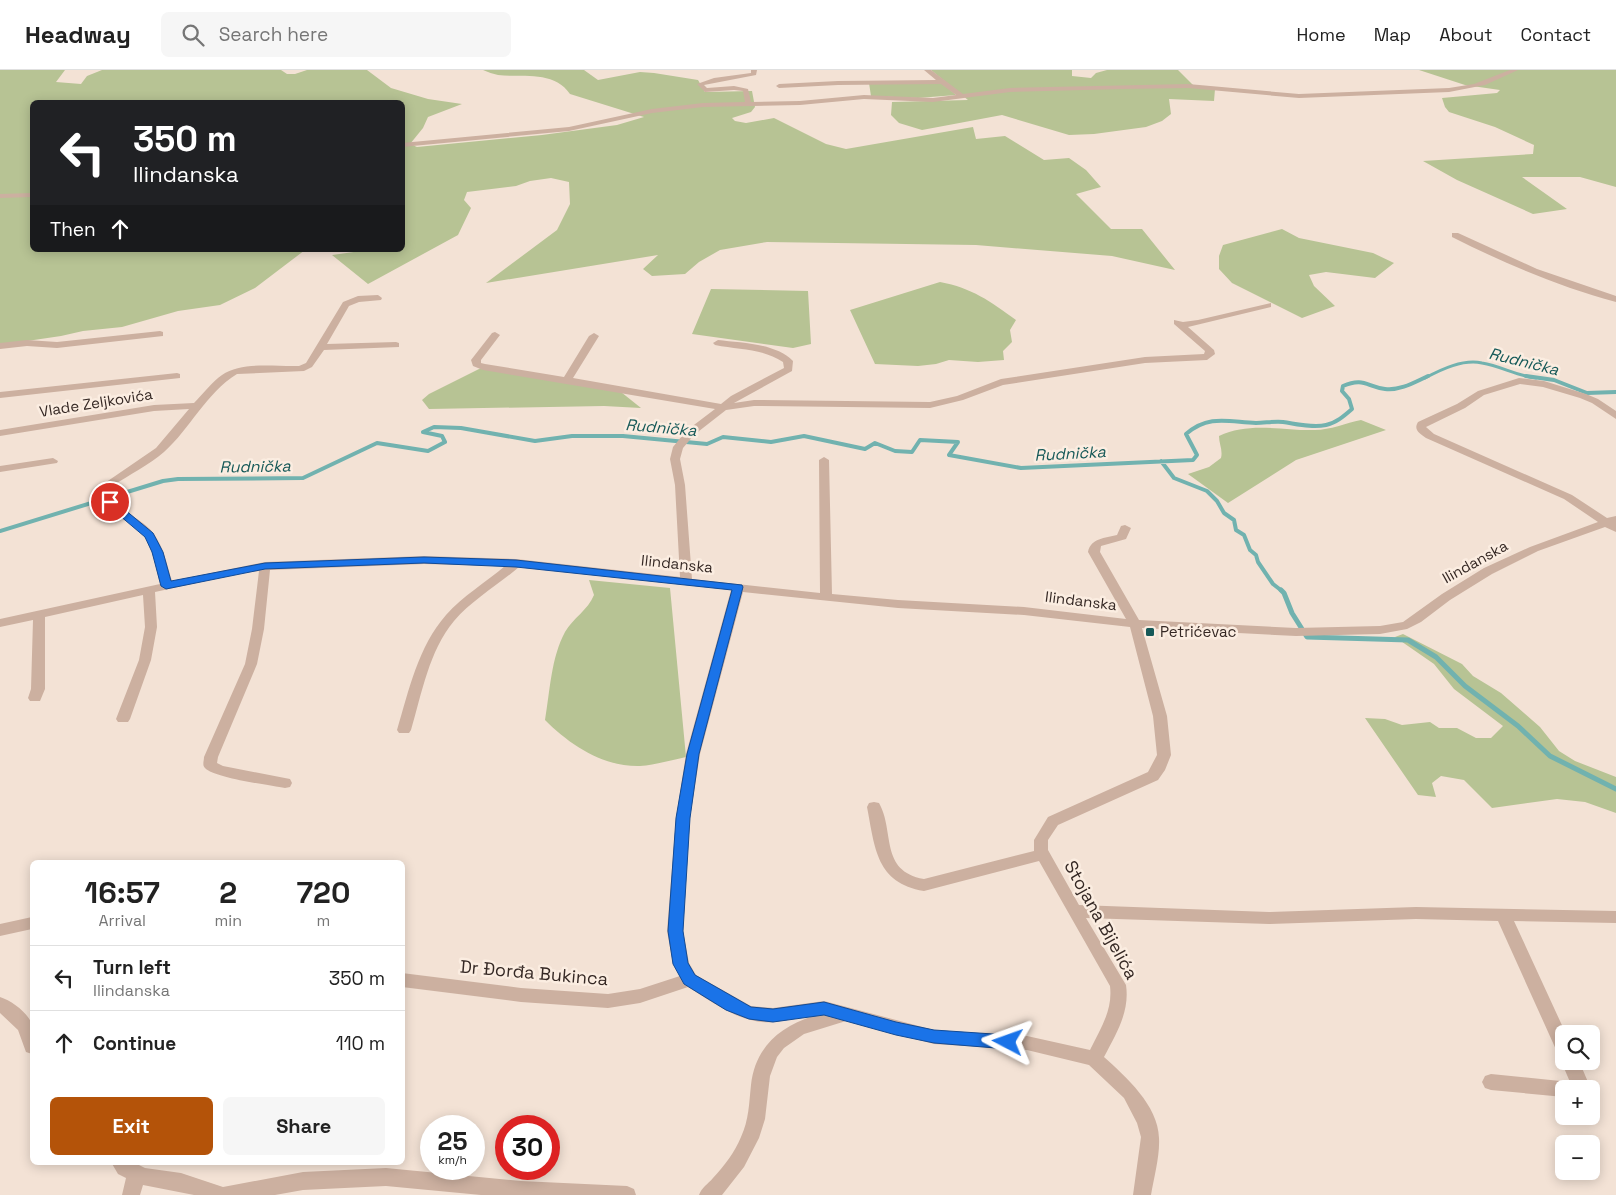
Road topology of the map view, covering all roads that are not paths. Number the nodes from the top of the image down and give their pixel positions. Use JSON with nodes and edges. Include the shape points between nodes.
{"nodes":[{"id":1,"x":754,"y":70,"type":"edge"},
{"id":2,"x":927,"y":70,"type":"edge"},
{"id":3,"x":1515,"y":70,"type":"edge"},
{"id":4,"x":943,"y":82,"type":"junction"},
{"id":5,"x":779,"y":86,"type":"dead end"},
{"id":6,"x":961,"y":96,"type":"junction"},
{"id":7,"x":748,"y":103,"type":"junction"},
{"id":8,"x":405,"y":144,"type":"edge"},
{"id":9,"x":30,"y":195,"type":"edge"},
{"id":10,"x":0,"y":196,"type":"edge"},
{"id":11,"x":1455,"y":235,"type":"dead end"},
{"id":12,"x":378,"y":298,"type":"dead end"},
{"id":13,"x":1616,"y":298,"type":"edge"},
{"id":14,"x":1268,"y":304,"type":"dead end"},
{"id":15,"x":160,"y":334,"type":"dead end"},
{"id":16,"x":495,"y":335,"type":"dead end"},
{"id":17,"x":594,"y":336,"type":"dead end"},
{"id":18,"x":718,"y":342,"type":"dead end"},
{"id":19,"x":396,"y":345,"type":"dead end"},
{"id":20,"x":0,"y":346,"type":"edge"},
{"id":21,"x":321,"y":347,"type":"junction"},
{"id":22,"x":177,"y":376,"type":"dead end"},
{"id":23,"x":567,"y":380,"type":"junction"},
{"id":24,"x":0,"y":395,"type":"edge"},
{"id":25,"x":197,"y":406,"type":"junction"},
{"id":26,"x":722,"y":407,"type":"junction"},
{"id":27,"x":1616,"y":416,"type":"edge"},
{"id":28,"x":0,"y":433,"type":"edge"},
{"id":29,"x":824,"y":460,"type":"dead end"},
{"id":30,"x":53,"y":461,"type":"dead end"},
{"id":31,"x":0,"y":469,"type":"edge"},
{"id":32,"x":1616,"y":519,"type":"edge"},
{"id":33,"x":1604,"y":522,"type":"junction"},
{"id":34,"x":1125,"y":528,"type":"dead end"},
{"id":35,"x":1616,"y":530,"type":"edge"},
{"id":36,"x":516,"y":563,"type":"junction"},
{"id":37,"x":265,"y":566,"type":"junction"},
{"id":38,"x":686,"y":581,"type":"junction"},
{"id":39,"x":166,"y":586,"type":"junction"},
{"id":40,"x":738,"y":587,"type":"junction"},
{"id":41,"x":150,"y":589,"type":"junction"},
{"id":42,"x":826,"y":597,"type":"junction"},
{"id":43,"x":39,"y":614,"type":"junction"},
{"id":44,"x":0,"y":623,"type":"edge"},
{"id":45,"x":1135,"y":624,"type":"junction"},
{"id":46,"x":35,"y":698,"type":"dead end"},
{"id":47,"x":124,"y":719,"type":"dead end"},
{"id":48,"x":404,"y":730,"type":"dead end"},
{"id":49,"x":284,"y":783,"type":"dead end"},
{"id":50,"x":874,"y":807,"type":"dead end"},
{"id":51,"x":1043,"y":854,"type":"junction"},
{"id":52,"x":1074,"y":911,"type":"junction"},
{"id":53,"x":1503,"y":915,"type":"junction"},
{"id":54,"x":1616,"y":917,"type":"edge"},
{"id":55,"x":30,"y":924,"type":"edge"},
{"id":56,"x":0,"y":930,"type":"edge"},
{"id":57,"x":405,"y":980,"type":"edge"},
{"id":58,"x":690,"y":980,"type":"junction"},
{"id":59,"x":0,"y":1004,"type":"edge"},
{"id":60,"x":849,"y":1014,"type":"junction"},
{"id":61,"x":1555,"y":1029,"type":"edge"},
{"id":62,"x":30,"y":1041,"type":"edge"},
{"id":63,"x":1094,"y":1059,"type":"junction"},
{"id":64,"x":1491,"y":1082,"type":"dead end"},
{"id":65,"x":1555,"y":1088,"type":"edge"},
{"id":66,"x":122,"y":1165,"type":"edge"},
{"id":67,"x":136,"y":1174,"type":"junction"},
{"id":68,"x":131,"y":1195,"type":"edge"},
{"id":69,"x":220,"y":1195,"type":"edge"},
{"id":70,"x":226,"y":1195,"type":"edge"},
{"id":71,"x":627,"y":1195,"type":"edge"},
{"id":72,"x":708,"y":1195,"type":"edge"},
{"id":73,"x":1142,"y":1195,"type":"edge"}],
"edges":[{"from":1,"to":7,"type":"street","via":[[754,74],[749,76],[721,78],[700,84],[705,90],[746,90]]},
{"from":2,"to":4,"type":"street"},
{"from":3,"to":6,"type":"street","via":[[1499,79],[1449,90],[1299,96],[1188,86],[1010,90]]},
{"from":4,"to":5,"type":"street"},
{"from":4,"to":6,"type":"street"},
{"from":6,"to":7,"type":"street","via":[[933,100],[864,97],[800,103]]},
{"from":7,"to":8,"type":"street","via":[[652,111],[569,129]]},
{"from":9,"to":10,"type":"street"},
{"from":11,"to":13,"type":"street","via":[[1514,264],[1575,287]]},
{"from":12,"to":21,"type":"street","via":[[358,299],[346,304]]},
{"from":14,"to":26,"type":"street","via":[[1198,323],[1179,324],[1208,350],[1210,354],[1207,357],[1145,360],[1001,382],[960,398],[930,404],[754,403]]},
{"from":15,"to":20,"type":"street","via":[[57,345],[27,343]]},
{"from":16,"to":23,"type":"street","via":[[476,364]]},
{"from":17,"to":23,"type":"street"},
{"from":18,"to":26,"type":"street","via":[[779,354],[788,361],[789,369]]},
{"from":19,"to":21,"type":"street"},
{"from":21,"to":25,"type":"street","via":[[309,365],[301,369],[234,372]]},
{"from":22,"to":24,"type":"street","name":"Vlade Zeljkovića"},
{"from":23,"to":26,"type":"street"},
{"from":25,"to":28,"type":"street","name":"Vlade Zeljkovića","via":[[154,408]]},
{"from":25,"to":39,"type":"street","via":[[160,450],[107,485],[108,497],[149,535]]},
{"from":26,"to":38,"type":"street","via":[[681,443],[675,460],[680,485]]},
{"from":27,"to":33,"type":"street","via":[[1583,396],[1544,384],[1519,381],[1481,393],[1421,427],[1430,436],[1568,497]]},
{"from":29,"to":42,"type":"street"},
{"from":30,"to":31,"type":"street"},
{"from":32,"to":33,"type":"street","name":"Ilindanska"},
{"from":33,"to":35,"type":"street"},
{"from":33,"to":45,"type":"street","name":"Ilindanska","via":[[1488,571],[1406,625],[1380,630],[1296,632]]},
{"from":34,"to":45,"type":"street","name":"Stojana Bijelića","via":[[1125,534],[1097,544],[1094,552]]},
{"from":36,"to":37,"type":"street","name":"Ilindanska","via":[[424,560]]},
{"from":36,"to":38,"type":"street","name":"Ilindanska"},
{"from":36,"to":48,"type":"street","via":[[463,606],[439,634],[424,662]]},
{"from":37,"to":39,"type":"street","name":"Ilindanska"},
{"from":37,"to":49,"type":"street","via":[[251,664],[210,765]]},
{"from":38,"to":40,"type":"street","name":"Ilindanska"},
{"from":39,"to":41,"type":"street","name":"Ilindanska"},
{"from":40,"to":42,"type":"street","name":"Ilindanska"},
{"from":40,"to":58,"type":"street","via":[[693,754],[683,818],[675,931],[681,964]]},
{"from":41,"to":43,"type":"street","name":"Ilindanska"},
{"from":41,"to":47,"type":"street","via":[[151,627],[144,660]]},
{"from":42,"to":45,"type":"street","name":"Ilindanska","via":[[1024,611]]},
{"from":43,"to":44,"type":"street","name":"Ilindanska"},
{"from":43,"to":46,"type":"street","via":[[38,688]]},
{"from":45,"to":51,"type":"street","name":"Stojana Bijelića","via":[[1160,716],[1162,763],[1146,780],[1053,821],[1041,840]]},
{"from":50,"to":51,"type":"street","name":"Stojana Bijelića","via":[[891,869],[908,884],[924,885]]},
{"from":51,"to":52,"type":"street","name":"Stojana Bijelića"},
{"from":52,"to":53,"type":"street","via":[[1269,918],[1416,913]]},
{"from":52,"to":63,"type":"street","name":"Stojana Bijelića","via":[[1118,985],[1120,996],[1119,1007]]},
{"from":53,"to":54,"type":"street"},
{"from":53,"to":61,"type":"street"},
{"from":55,"to":56,"type":"street"},
{"from":57,"to":58,"type":"street","name":"Dr Đorđa Bukinca","via":[[521,995],[608,1001],[640,996]]},
{"from":58,"to":60,"type":"street","via":[[749,1013],[773,1015],[824,1008]]},
{"from":59,"to":62,"type":"street","via":[[24,1024]]},
{"from":60,"to":63,"type":"street","via":[[934,1037],[1027,1043]]},
{"from":60,"to":72,"type":"street","via":[[811,1023],[772,1049],[764,1062],[756,1119],[743,1154],[718,1188]]},
{"from":63,"to":73,"type":"street","via":[[1130,1092],[1146,1121],[1150,1137]]},
{"from":64,"to":65,"type":"street"},
{"from":66,"to":67,"type":"street"},
{"from":67,"to":68,"type":"street"},
{"from":67,"to":69,"type":"street","via":[[176,1181]]},
{"from":70,"to":71,"type":"street","via":[[303,1181],[386,1177],[521,1190]]}]}
